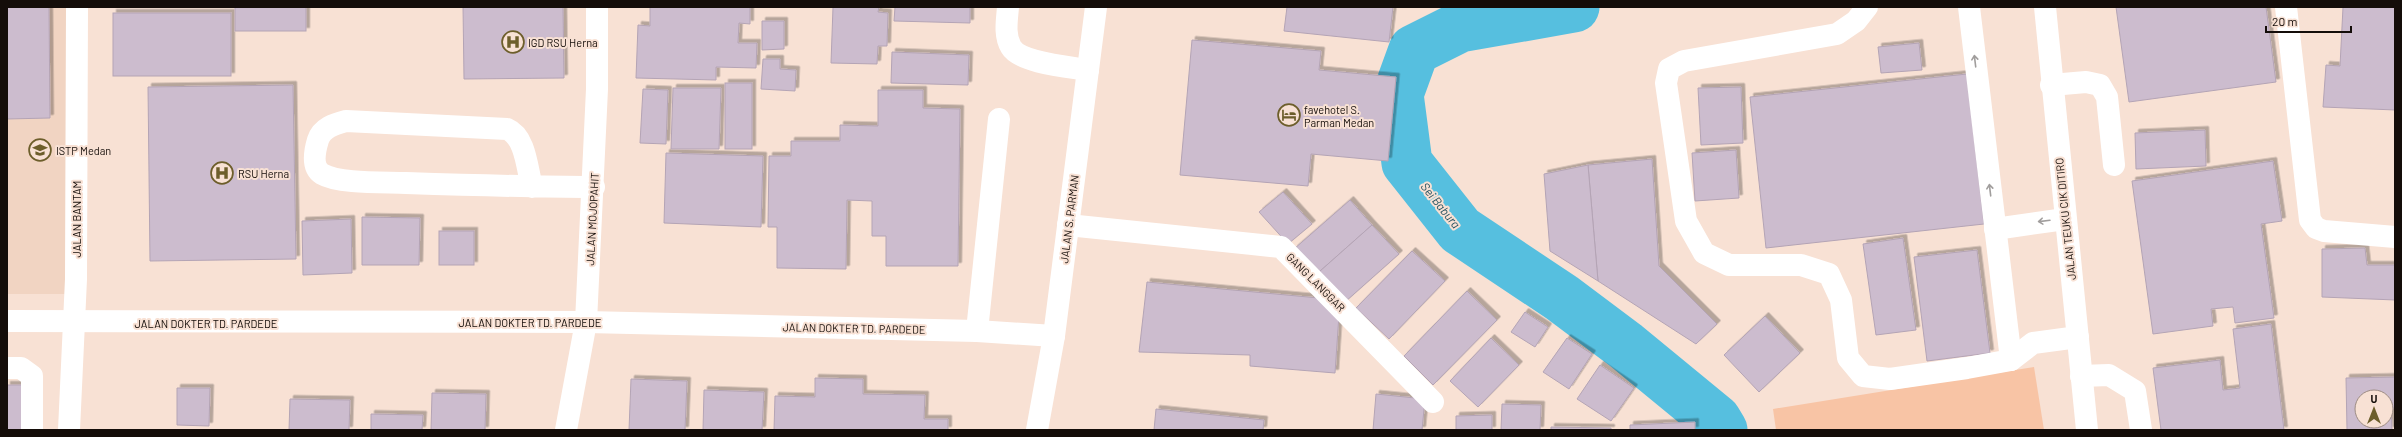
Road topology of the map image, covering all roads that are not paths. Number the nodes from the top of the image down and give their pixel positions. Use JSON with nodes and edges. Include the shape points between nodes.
{"nodes":[{"id":1,"x":77,"y":7,"type":"edge"},
{"id":2,"x":597,"y":7,"type":"edge"},
{"id":3,"x":1008,"y":7,"type":"edge"},
{"id":4,"x":1096,"y":7,"type":"edge"},
{"id":5,"x":1867,"y":7,"type":"edge"},
{"id":6,"x":1969,"y":7,"type":"edge"},
{"id":7,"x":2045,"y":7,"type":"edge"},
{"id":8,"x":2286,"y":7,"type":"edge"},
{"id":9,"x":1088,"y":70,"type":"junction"},
{"id":10,"x":2051,"y":86,"type":"junction"},
{"id":11,"x":999,"y":119,"type":"dead end"},
{"id":12,"x":2114,"y":164,"type":"dead end"},
{"id":13,"x":532,"y":187,"type":"junction"},
{"id":14,"x":594,"y":187,"type":"junction"},
{"id":15,"x":2065,"y":219,"type":"junction"},
{"id":16,"x":1068,"y":225,"type":"junction"},
{"id":17,"x":1995,"y":229,"type":"junction"},
{"id":18,"x":2395,"y":237,"type":"edge"},
{"id":19,"x":7,"y":321,"type":"edge"},
{"id":20,"x":586,"y":322,"type":"junction"},
{"id":21,"x":75,"y":323,"type":"junction"},
{"id":22,"x":977,"y":330,"type":"junction"},
{"id":23,"x":1054,"y":336,"type":"junction"},
{"id":24,"x":2078,"y":337,"type":"junction"},
{"id":25,"x":2011,"y":360,"type":"junction"},
{"id":26,"x":7,"y":368,"type":"edge"},
{"id":27,"x":2081,"y":376,"type":"junction"},
{"id":28,"x":1433,"y":402,"type":"dead end"},
{"id":29,"x":32,"y":430,"type":"edge"},
{"id":30,"x":69,"y":430,"type":"edge"},
{"id":31,"x":566,"y":430,"type":"edge"},
{"id":32,"x":1037,"y":430,"type":"edge"},
{"id":33,"x":2087,"y":430,"type":"edge"},
{"id":34,"x":2141,"y":430,"type":"edge"}],
"edges":[{"from":1,"to":21,"type":"street","name":"JALAN BANTAM"},
{"from":2,"to":14,"type":"street","name":"JALAN MOJOPAHIT"},
{"from":3,"to":9,"type":"street","via":[[1008,37],[1011,47],[1017,53],[1053,64]]},
{"from":4,"to":9,"type":"street","name":"JALAN S. PARMAN"},
{"from":5,"to":25,"type":"street","via":[[1856,21],[1837,34],[1684,61],[1669,69],[1666,83],[1686,221],[1704,253],[1729,265],[1801,265],[1829,274],[1841,300],[1848,358],[1863,376],[1890,379]]},
{"from":17,"to":6,"type":"street","one_way":true},
{"from":7,"to":10,"type":"street","name":"JALAN TEUKU CIK DITIRO"},
{"from":8,"to":18,"type":"street","via":[[2310,220],[2316,228],[2324,231]]},
{"from":9,"to":16,"type":"street","name":"JALAN S. PARMAN"},
{"from":10,"to":12,"type":"street","via":[[2086,82],[2100,86],[2107,97]]},
{"from":10,"to":15,"type":"street","name":"JALAN TEUKU CIK DITIRO"},
{"from":11,"to":22,"type":"street"},
{"from":13,"to":13,"type":"street","via":[[332,178],[321,173],[315,164],[315,151],[320,135],[327,128],[346,121],[507,129],[520,139]]},
{"from":13,"to":14,"type":"street"},
{"from":14,"to":20,"type":"street","name":"JALAN MOJOPAHIT"},
{"from":15,"to":17,"type":"street","one_way":true},
{"from":15,"to":24,"type":"street","name":"JALAN TEUKU CIK DITIRO"},
{"from":16,"to":23,"type":"street","name":"JALAN S. PARMAN"},
{"from":16,"to":28,"type":"street","name":"GANG LANGGAR","via":[[1281,247]]},
{"from":17,"to":25,"type":"street"},
{"from":19,"to":21,"type":"street","name":"JALAN DOKTER TD. PARDEDE"},
{"from":20,"to":21,"type":"street","name":"JALAN DOKTER TD. PARDEDE"},
{"from":20,"to":22,"type":"street","name":"JALAN DOKTER TD. PARDEDE"},
{"from":20,"to":31,"type":"street","name":"JALAN MOJOPAHIT"},
{"from":21,"to":30,"type":"street","name":"JALAN BANTAM"},
{"from":22,"to":23,"type":"street","name":"JALAN DOKTER TD. PARDEDE"},
{"from":23,"to":32,"type":"street","name":"JALAN S. PARMAN"},
{"from":24,"to":25,"type":"street","via":[[2033,343]]},
{"from":24,"to":27,"type":"street","name":"JALAN TEUKU CIK DITIRO"},
{"from":26,"to":29,"type":"street","via":[[21,368],[32,376]]},
{"from":27,"to":33,"type":"street","name":"JALAN TEUKU CIK DITIRO"},
{"from":27,"to":34,"type":"street","via":[[2108,375],[2135,391]]}]}
